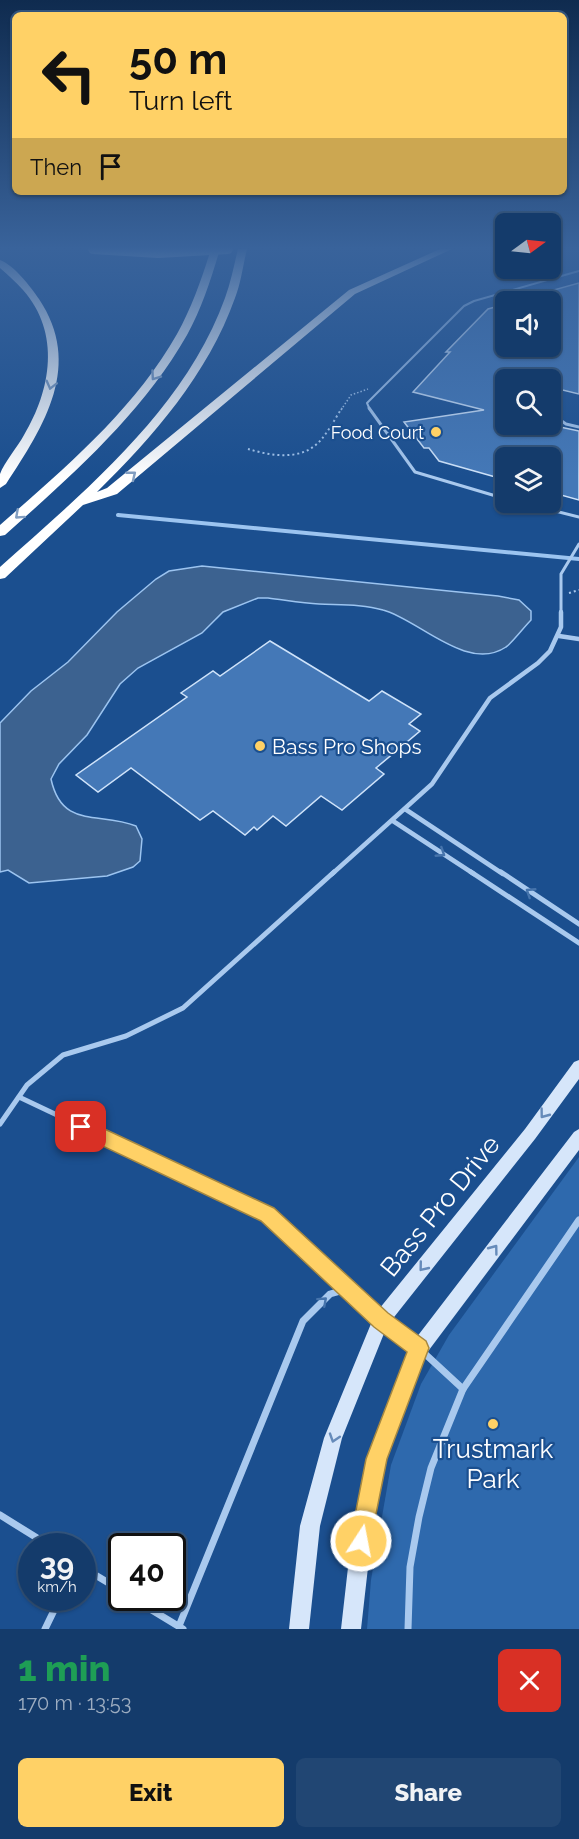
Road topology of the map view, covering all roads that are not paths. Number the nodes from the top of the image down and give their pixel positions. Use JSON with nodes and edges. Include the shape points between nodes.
{"nodes":[{"id":1,"x":49,"y":325,"type":"edge"},
{"id":2,"x":188,"y":325,"type":"edge"},
{"id":3,"x":219,"y":325,"type":"edge"},
{"id":4,"x":312,"y":325,"type":"edge"},
{"id":5,"x":445,"y":325,"type":"edge"},
{"id":6,"x":561,"y":421,"type":"edge"},
{"id":7,"x":579,"y":427,"type":"edge"},
{"id":8,"x":0,"y":484,"type":"edge"},
{"id":9,"x":495,"y":496,"type":"edge"},
{"id":10,"x":81,"y":502,"type":"junction"},
{"id":11,"x":561,"y":512,"type":"edge"},
{"id":12,"x":579,"y":517,"type":"edge"},
{"id":13,"x":0,"y":532,"type":"edge"},
{"id":14,"x":579,"y":544,"type":"edge"},
{"id":15,"x":0,"y":575,"type":"edge"},
{"id":16,"x":559,"y":636,"type":"junction"},
{"id":17,"x":579,"y":639,"type":"edge"},
{"id":18,"x":405,"y":809,"type":"junction"},
{"id":19,"x":393,"y":821,"type":"junction"},
{"id":20,"x":579,"y":924,"type":"edge"},
{"id":21,"x":579,"y":943,"type":"edge"},
{"id":22,"x":579,"y":1067,"type":"edge"},
{"id":23,"x":19,"y":1097,"type":"junction"},
{"id":24,"x":0,"y":1124,"type":"edge"},
{"id":25,"x":579,"y":1137,"type":"edge"},
{"id":26,"x":579,"y":1220,"type":"edge"},
{"id":27,"x":348,"y":1289,"type":"junction"},
{"id":28,"x":381,"y":1320,"type":"junction"},
{"id":29,"x":418,"y":1348,"type":"junction"},
{"id":30,"x":463,"y":1389,"type":"junction"},
{"id":31,"x":0,"y":1515,"type":"edge"},
{"id":32,"x":29,"y":1533,"type":"edge"},
{"id":33,"x":54,"y":1611,"type":"edge"},
{"id":34,"x":153,"y":1611,"type":"edge"},
{"id":35,"x":181,"y":1628,"type":"edge"},
{"id":36,"x":45,"y":1629,"type":"edge"},
{"id":37,"x":299,"y":1629,"type":"edge"},
{"id":38,"x":351,"y":1629,"type":"edge"},
{"id":39,"x":408,"y":1629,"type":"edge"}],
"edges":[{"from":1,"to":8,"type":"highway","one_way":true,"via":[[55,357],[52,384],[24,447]]},
{"from":2,"to":13,"type":"highway","one_way":true,"via":[[140,397],[90,451]]},
{"from":3,"to":10,"type":"highway","via":[[190,376],[161,414]]},
{"from":10,"to":4,"type":"highway","one_way":true,"via":[[112,491]]},
{"from":5,"to":9,"type":"lane","via":[[367,403],[416,472]]},
{"from":6,"to":7,"type":"lane"},
{"from":10,"to":15,"type":"highway"},
{"from":11,"to":12,"type":"lane"},
{"from":14,"to":16,"type":"lane","via":[[561,574]]},
{"from":16,"to":17,"type":"lane"},
{"from":16,"to":18,"type":"lane","via":[[538,663],[490,698],[432,784]]},
{"from":18,"to":19,"type":"lane"},
{"from":20,"to":18,"type":"lane","one_way":true},
{"from":19,"to":21,"type":"lane","one_way":true},
{"from":19,"to":23,"type":"lane","via":[[183,1008],[126,1036],[63,1055],[27,1085]]},
{"from":22,"to":28,"type":"street","name":"Bass Pro Drive","one_way":true},
{"from":23,"to":24,"type":"lane"},
{"from":23,"to":27,"type":"lane","via":[[268,1215]]},
{"from":29,"to":25,"type":"street","one_way":true},
{"from":26,"to":30,"type":"lane"},
{"from":27,"to":28,"type":"lane"},
{"from":35,"to":27,"type":"lane","one_way":true,"via":[[303,1321],[330,1294]]},
{"from":28,"to":29,"type":"lane"},
{"from":28,"to":37,"type":"street","name":"Bass Pro Drive","one_way":true,"via":[[333,1438],[310,1526]]},
{"from":29,"to":30,"type":"lane"},
{"from":29,"to":38,"type":"street","via":[[377,1459],[361,1541]]},
{"from":30,"to":39,"type":"lane","via":[[431,1468],[419,1517],[410,1567]]},
{"from":31,"to":32,"type":"lane"},
{"from":33,"to":36,"type":"lane"},
{"from":34,"to":35,"type":"lane"}]}
